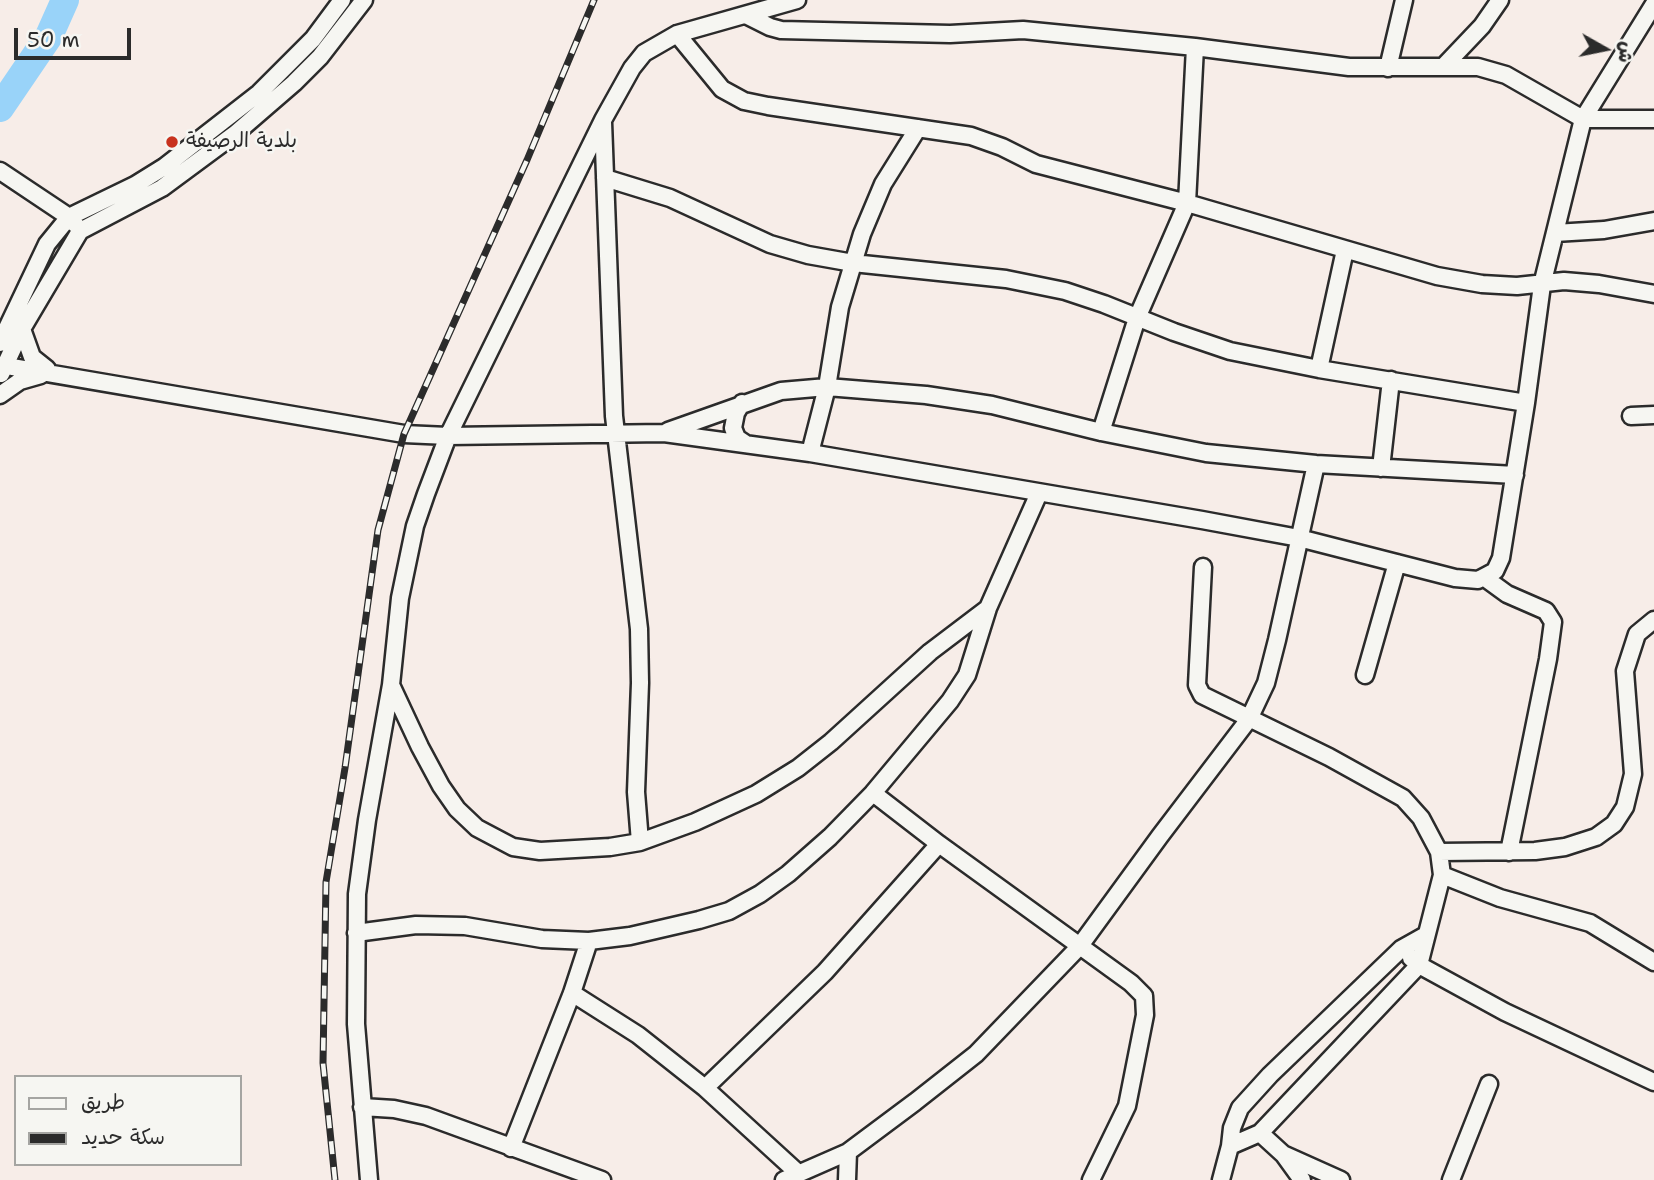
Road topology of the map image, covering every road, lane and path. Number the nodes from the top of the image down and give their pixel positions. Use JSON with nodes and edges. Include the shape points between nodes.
{"nodes":[{"id":1,"x":342,"y":0,"type":"edge"},
{"id":2,"x":364,"y":0,"type":"edge"},
{"id":3,"x":797,"y":0,"type":"edge"},
{"id":4,"x":1404,"y":0,"type":"edge"},
{"id":5,"x":1500,"y":0,"type":"edge"},
{"id":6,"x":1654,"y":4,"type":"edge"},
{"id":7,"x":746,"y":15,"type":"junction"},
{"id":8,"x":677,"y":34,"type":"junction"},
{"id":9,"x":1195,"y":47,"type":"junction"},
{"id":10,"x":1444,"y":66,"type":"junction"},
{"id":11,"x":1388,"y":68,"type":"junction"},
{"id":12,"x":1583,"y":119,"type":"junction"},
{"id":13,"x":1654,"y":119,"type":"edge"},
{"id":14,"x":603,"y":120,"type":"junction"},
{"id":15,"x":918,"y":128,"type":"junction"},
{"id":16,"x":4,"y":174,"type":"edge"},
{"id":17,"x":605,"y":178,"type":"junction"},
{"id":18,"x":1187,"y":203,"type":"junction"},
{"id":19,"x":69,"y":217,"type":"junction"},
{"id":20,"x":1654,"y":221,"type":"edge"},
{"id":21,"x":80,"y":231,"type":"junction"},
{"id":22,"x":1555,"y":233,"type":"junction"},
{"id":23,"x":1345,"y":250,"type":"junction"},
{"id":24,"x":853,"y":263,"type":"junction"},
{"id":25,"x":1542,"y":285,"type":"junction"},
{"id":26,"x":1654,"y":294,"type":"edge"},
{"id":27,"x":1137,"y":317,"type":"junction"},
{"id":28,"x":22,"y":329,"type":"junction"},
{"id":29,"x":0,"y":343,"type":"edge"},
{"id":30,"x":2,"y":365,"type":"edge"},
{"id":31,"x":1320,"y":369,"type":"junction"},
{"id":32,"x":49,"y":372,"type":"junction"},
{"id":33,"x":1391,"y":380,"type":"junction"},
{"id":34,"x":827,"y":387,"type":"junction"},
{"id":35,"x":0,"y":395,"type":"edge"},
{"id":36,"x":742,"y":403,"type":"junction"},
{"id":37,"x":1526,"y":403,"type":"junction"},
{"id":38,"x":1654,"y":415,"type":"edge"},
{"id":39,"x":1631,"y":416,"type":"dead end"},
{"id":40,"x":1101,"y":432,"type":"junction"},
{"id":41,"x":664,"y":433,"type":"junction"},
{"id":42,"x":616,"y":435,"type":"junction"},
{"id":43,"x":448,"y":436,"type":"junction"},
{"id":44,"x":746,"y":444,"type":"junction"},
{"id":45,"x":810,"y":453,"type":"junction"},
{"id":46,"x":1315,"y":464,"type":"junction"},
{"id":47,"x":1381,"y":468,"type":"junction"},
{"id":48,"x":1515,"y":475,"type":"junction"},
{"id":49,"x":1039,"y":493,"type":"junction"},
{"id":50,"x":1299,"y":538,"type":"junction"},
{"id":51,"x":1397,"y":563,"type":"junction"},
{"id":52,"x":1203,"y":567,"type":"dead end"},
{"id":53,"x":1485,"y":578,"type":"junction"},
{"id":54,"x":988,"y":608,"type":"junction"},
{"id":55,"x":1654,"y":620,"type":"edge"},
{"id":56,"x":1365,"y":675,"type":"dead end"},
{"id":57,"x":391,"y":685,"type":"junction"},
{"id":58,"x":1249,"y":719,"type":"junction"},
{"id":59,"x":873,"y":793,"type":"junction"},
{"id":60,"x":640,"y":842,"type":"junction"},
{"id":61,"x":939,"y":844,"type":"junction"},
{"id":62,"x":1438,"y":852,"type":"junction"},
{"id":63,"x":1508,"y":852,"type":"junction"},
{"id":64,"x":1441,"y":875,"type":"junction"},
{"id":65,"x":356,"y":933,"type":"junction"},
{"id":66,"x":1426,"y":935,"type":"junction"},
{"id":67,"x":589,"y":941,"type":"junction"},
{"id":68,"x":1079,"y":947,"type":"junction"},
{"id":69,"x":1401,"y":949,"type":"junction"},
{"id":70,"x":1654,"y":961,"type":"edge"},
{"id":71,"x":1419,"y":965,"type":"junction"},
{"id":72,"x":572,"y":993,"type":"junction"},
{"id":73,"x":1654,"y":1082,"type":"edge"},
{"id":74,"x":1489,"y":1084,"type":"dead end"},
{"id":75,"x":705,"y":1088,"type":"junction"},
{"id":76,"x":362,"y":1107,"type":"junction"},
{"id":77,"x":1260,"y":1133,"type":"junction"},
{"id":78,"x":1230,"y":1146,"type":"junction"},
{"id":79,"x":511,"y":1148,"type":"junction"},
{"id":80,"x":848,"y":1152,"type":"junction"},
{"id":81,"x":1283,"y":1153,"type":"junction"},
{"id":82,"x":791,"y":1177,"type":"edge"},
{"id":83,"x":369,"y":1180,"type":"edge"},
{"id":84,"x":602,"y":1180,"type":"edge"},
{"id":85,"x":847,"y":1180,"type":"edge"},
{"id":86,"x":1091,"y":1180,"type":"edge"},
{"id":87,"x":1221,"y":1180,"type":"edge"},
{"id":88,"x":1302,"y":1180,"type":"edge"},
{"id":89,"x":1341,"y":1180,"type":"edge"},
{"id":90,"x":1451,"y":1180,"type":"edge"}],
"edges":[{"from":1,"to":19,"type":"street","via":[[313,39],[259,93],[164,167]]},
{"from":2,"to":21,"type":"street","via":[[320,57],[235,134],[162,188]]},
{"from":3,"to":7,"type":"street"},
{"from":4,"to":11,"type":"street"},
{"from":5,"to":10,"type":"street"},
{"from":6,"to":12,"type":"street"},
{"from":7,"to":8,"type":"street"},
{"from":7,"to":9,"type":"street","via":[[781,30],[950,34],[1023,30]]},
{"from":8,"to":14,"type":"street","via":[[645,53],[632,68]]},
{"from":8,"to":15,"type":"street","via":[[722,89],[744,100]]},
{"from":9,"to":11,"type":"street"},
{"from":9,"to":18,"type":"street"},
{"from":10,"to":11,"type":"street"},
{"from":10,"to":12,"type":"street","via":[[1478,67],[1506,75]]},
{"from":12,"to":13,"type":"street"},
{"from":12,"to":22,"type":"street"},
{"from":14,"to":17,"type":"street"},
{"from":14,"to":43,"type":"street"},
{"from":15,"to":18,"type":"street","via":[[971,136],[1037,164]]},
{"from":15,"to":24,"type":"street","via":[[883,184]]},
{"from":16,"to":19,"type":"street"},
{"from":17,"to":24,"type":"street","via":[[670,198],[770,244]]},
{"from":17,"to":42,"type":"street"},
{"from":18,"to":23,"type":"street"},
{"from":18,"to":27,"type":"street"},
{"from":19,"to":21,"type":"street"},
{"from":19,"to":29,"type":"street","via":[[47,244]]},
{"from":20,"to":22,"type":"street"},
{"from":21,"to":28,"type":"street"},
{"from":22,"to":25,"type":"street"},
{"from":23,"to":25,"type":"street","via":[[1482,284]]},
{"from":23,"to":31,"type":"street"},
{"from":24,"to":27,"type":"street","via":[[1006,279],[1065,291]]},
{"from":24,"to":34,"type":"street","via":[[840,307]]},
{"from":25,"to":26,"type":"street","via":[[1564,281]]},
{"from":25,"to":37,"type":"street"},
{"from":27,"to":31,"type":"street","via":[[1230,351]]},
{"from":27,"to":40,"type":"street"},
{"from":28,"to":30,"type":"street"},
{"from":28,"to":32,"type":"street","via":[[32,357]]},
{"from":30,"to":32,"type":"street"},
{"from":31,"to":33,"type":"street"},
{"from":32,"to":35,"type":"street","via":[[20,381]]},
{"from":32,"to":43,"type":"street","via":[[387,432]]},
{"from":33,"to":37,"type":"street"},
{"from":33,"to":47,"type":"street"},
{"from":34,"to":36,"type":"street","via":[[781,391]]},
{"from":34,"to":40,"type":"street","via":[[992,405]]},
{"from":34,"to":45,"type":"street"},
{"from":36,"to":41,"type":"street"},
{"from":36,"to":44,"type":"street","via":[[733,428]]},
{"from":37,"to":48,"type":"street"},
{"from":38,"to":39,"type":"street"},
{"from":40,"to":46,"type":"street","via":[[1206,453]]},
{"from":41,"to":42,"type":"street"},
{"from":41,"to":44,"type":"street"},
{"from":42,"to":43,"type":"street"},
{"from":42,"to":60,"type":"street","via":[[639,629],[636,792]]},
{"from":43,"to":57,"type":"street","via":[[415,526],[400,598]]},
{"from":44,"to":45,"type":"street"},
{"from":45,"to":49,"type":"street"},
{"from":46,"to":47,"type":"street"},
{"from":46,"to":50,"type":"street"},
{"from":47,"to":48,"type":"street"},
{"from":48,"to":53,"type":"street","via":[[1501,558]]},
{"from":49,"to":50,"type":"street"},
{"from":49,"to":54,"type":"street"},
{"from":50,"to":51,"type":"street"},
{"from":50,"to":58,"type":"street","via":[[1278,640],[1266,683]]},
{"from":51,"to":53,"type":"street","via":[[1455,578]]},
{"from":51,"to":56,"type":"street"},
{"from":52,"to":58,"type":"street","via":[[1197,685],[1206,698]]},
{"from":53,"to":63,"type":"street","via":[[1507,594],[1546,611],[1553,622]]},
{"from":54,"to":59,"type":"street","via":[[967,675]]},
{"from":54,"to":60,"type":"street","via":[[930,652],[798,768],[743,800]]},
{"from":55,"to":63,"type":"street","via":[[1637,634],[1625,671],[1633,774],[1625,807],[1614,824],[1596,837],[1565,846]]},
{"from":57,"to":60,"type":"street","via":[[441,786],[477,828],[513,847],[540,852]]},
{"from":57,"to":65,"type":"street","via":[[367,821]]},
{"from":58,"to":62,"type":"street","via":[[1403,799],[1421,818]]},
{"from":58,"to":68,"type":"street"},
{"from":59,"to":61,"type":"street"},
{"from":59,"to":67,"type":"street","via":[[788,874],[729,911],[666,929]]},
{"from":61,"to":68,"type":"street"},
{"from":61,"to":75,"type":"street","via":[[825,972]]},
{"from":62,"to":63,"type":"street"},
{"from":62,"to":64,"type":"street"},
{"from":64,"to":66,"type":"street"},
{"from":64,"to":70,"type":"street","via":[[1500,898],[1590,923]]},
{"from":65,"to":67,"type":"street","via":[[416,925],[465,926],[542,939]]},
{"from":65,"to":76,"type":"street"},
{"from":66,"to":69,"type":"street"},
{"from":66,"to":71,"type":"street"},
{"from":67,"to":72,"type":"street"},
{"from":68,"to":80,"type":"street","via":[[975,1054]]},
{"from":68,"to":86,"type":"street","via":[[1131,983],[1146,1003],[1127,1106]]},
{"from":69,"to":71,"type":"street"},
{"from":69,"to":78,"type":"street","via":[[1240,1108]]},
{"from":71,"to":73,"type":"street","via":[[1505,1012]]},
{"from":71,"to":77,"type":"street"},
{"from":72,"to":75,"type":"street","via":[[638,1035]]},
{"from":72,"to":79,"type":"street"},
{"from":74,"to":90,"type":"street"},
{"from":75,"to":82,"type":"street"},
{"from":76,"to":79,"type":"street","via":[[426,1116]]},
{"from":76,"to":83,"type":"street"},
{"from":77,"to":78,"type":"street"},
{"from":77,"to":81,"type":"street"},
{"from":78,"to":87,"type":"street"},
{"from":79,"to":84,"type":"street"},
{"from":80,"to":82,"type":"street"},
{"from":80,"to":85,"type":"street"},
{"from":81,"to":88,"type":"street"},
{"from":81,"to":89,"type":"street"}]}
